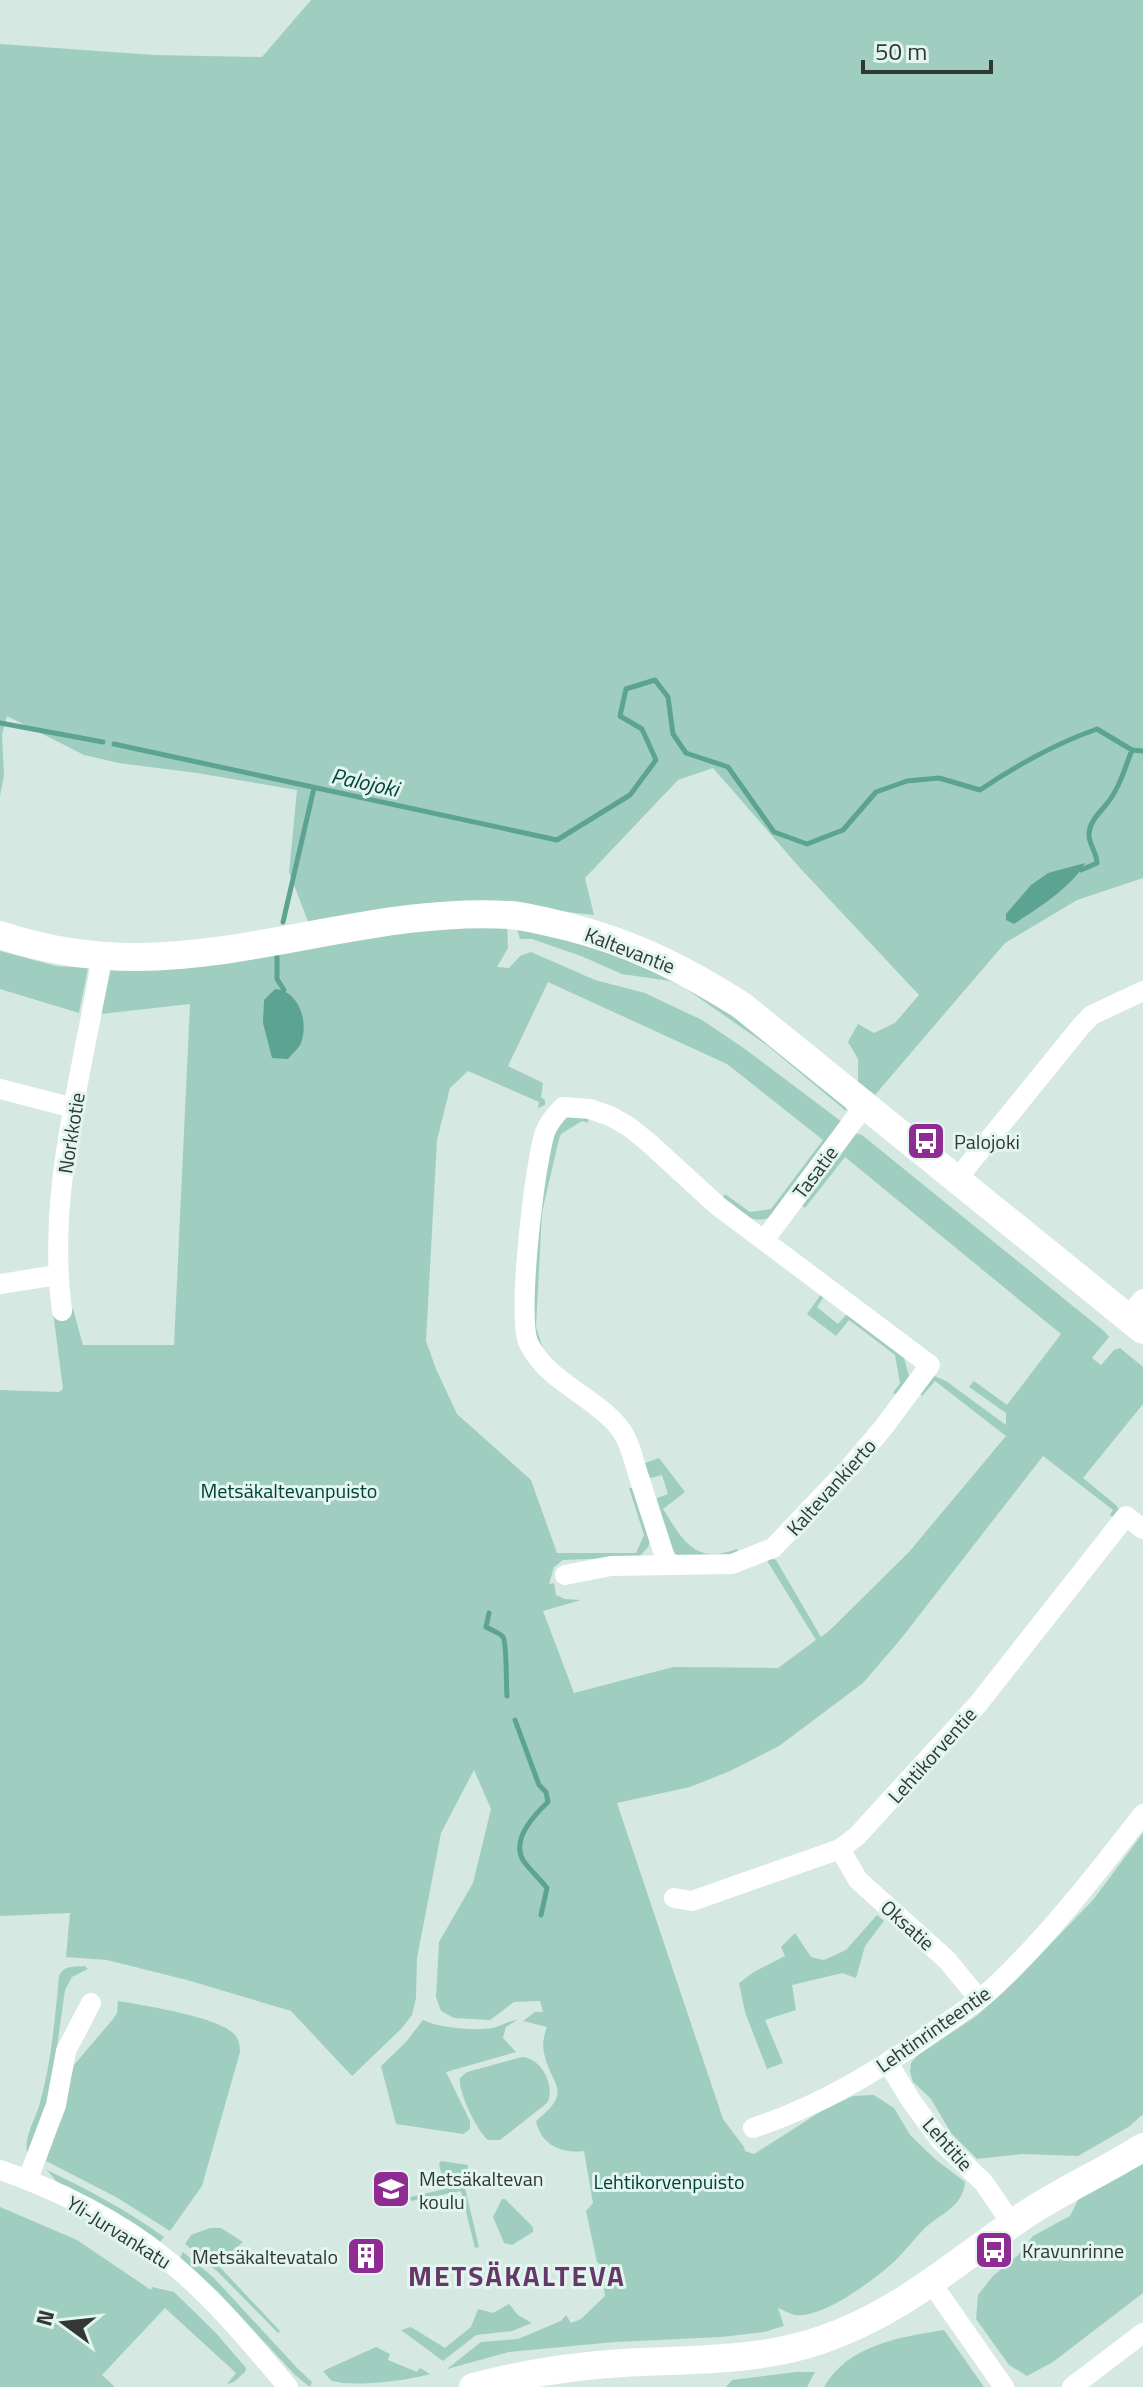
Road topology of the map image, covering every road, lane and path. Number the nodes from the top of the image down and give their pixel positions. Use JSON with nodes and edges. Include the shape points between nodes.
{"nodes":[{"id":1,"x":0,"y":935,"type":"edge"},
{"id":2,"x":102,"y":956,"type":"junction"},
{"id":3,"x":1143,"y":991,"type":"edge"},
{"id":4,"x":0,"y":1089,"type":"edge"},
{"id":5,"x":865,"y":1105,"type":"junction"},
{"id":6,"x":74,"y":1108,"type":"junction"},
{"id":7,"x":957,"y":1179,"type":"junction"},
{"id":8,"x":765,"y":1239,"type":"junction"},
{"id":9,"x":57,"y":1275,"type":"junction"},
{"id":10,"x":0,"y":1284,"type":"edge"},
{"id":11,"x":62,"y":1311,"type":"dead end"},
{"id":12,"x":1138,"y":1316,"type":"edge"},
{"id":13,"x":1143,"y":1529,"type":"edge"},
{"id":14,"x":667,"y":1564,"type":"junction"},
{"id":15,"x":565,"y":1575,"type":"dead end"},
{"id":16,"x":1143,"y":1814,"type":"edge"},
{"id":17,"x":840,"y":1849,"type":"junction"},
{"id":18,"x":674,"y":1898,"type":"dead end"},
{"id":19,"x":979,"y":1999,"type":"junction"},
{"id":20,"x":91,"y":2003,"type":"dead end"},
{"id":21,"x":888,"y":2063,"type":"junction"},
{"id":22,"x":753,"y":2128,"type":"dead end"},
{"id":23,"x":1143,"y":2147,"type":"edge"},
{"id":24,"x":0,"y":2170,"type":"edge"},
{"id":25,"x":28,"y":2179,"type":"junction"},
{"id":26,"x":1012,"y":2224,"type":"junction"},
{"id":27,"x":932,"y":2284,"type":"junction"},
{"id":28,"x":1143,"y":2333,"type":"edge"},
{"id":29,"x":288,"y":2387,"type":"edge"},
{"id":30,"x":473,"y":2387,"type":"edge"},
{"id":31,"x":1004,"y":2387,"type":"edge"},
{"id":32,"x":1072,"y":2387,"type":"edge"}],
"edges":[{"from":1,"to":2,"type":"street","name":"Kaltevantie"},
{"from":2,"to":5,"type":"street","name":"Kaltevantie","via":[[216,950],[437,916],[535,919],[598,934],[680,968],[741,1005]]},
{"from":2,"to":6,"type":"street","name":"Norkkotie"},
{"from":3,"to":7,"type":"street","via":[[1082,1025]]},
{"from":4,"to":6,"type":"street"},
{"from":5,"to":7,"type":"street","name":"Kaltevantie"},
{"from":5,"to":8,"type":"street","name":"Tasatie"},
{"from":6,"to":9,"type":"street","name":"Norkkotie"},
{"from":7,"to":12,"type":"street","name":"Kaltevantie"},
{"from":8,"to":14,"type":"street","name":"Kaltevankierto","via":[[930,1365],[850,1467],[773,1548],[732,1564]]},
{"from":8,"to":14,"type":"street","name":"Kaltevankierto","via":[[718,1206],[628,1126],[580,1108],[563,1107],[552,1118],[530,1217],[526,1338],[548,1368],[611,1418],[626,1438]]},
{"from":9,"to":10,"type":"street"},
{"from":9,"to":11,"type":"street","name":"Norkkotie"},
{"from":13,"to":17,"type":"street","name":"Lehtikorventie","via":[[1126,1516],[978,1704]]},
{"from":14,"to":15,"type":"street","via":[[611,1566]]},
{"from":16,"to":19,"type":"street","name":"Lehtinrinteentie","via":[[1076,1898]]},
{"from":17,"to":18,"type":"street","name":"Lehtikorventie","via":[[692,1901]]},
{"from":17,"to":19,"type":"street","name":"Oksatie","via":[[858,1880],[947,1960]]},
{"from":19,"to":21,"type":"street","name":"Lehtinrinteentie"},
{"from":20,"to":25,"type":"street","via":[[66,2051],[56,2105]]},
{"from":21,"to":22,"type":"street","name":"Lehtinrinteentie","via":[[787,2117]]},
{"from":21,"to":26,"type":"street","name":"Lehtitie","via":[[934,2132],[984,2183]]},
{"from":23,"to":26,"type":"street"},
{"from":24,"to":25,"type":"street","name":"Yli-Jurvankatu"},
{"from":25,"to":29,"type":"street","name":"Yli-Jurvankatu","via":[[165,2258],[216,2305]]},
{"from":26,"to":27,"type":"street"},
{"from":27,"to":30,"type":"street","via":[[898,2306],[821,2341],[723,2358],[545,2370]]},
{"from":27,"to":31,"type":"street"},
{"from":28,"to":32,"type":"street"}]}
